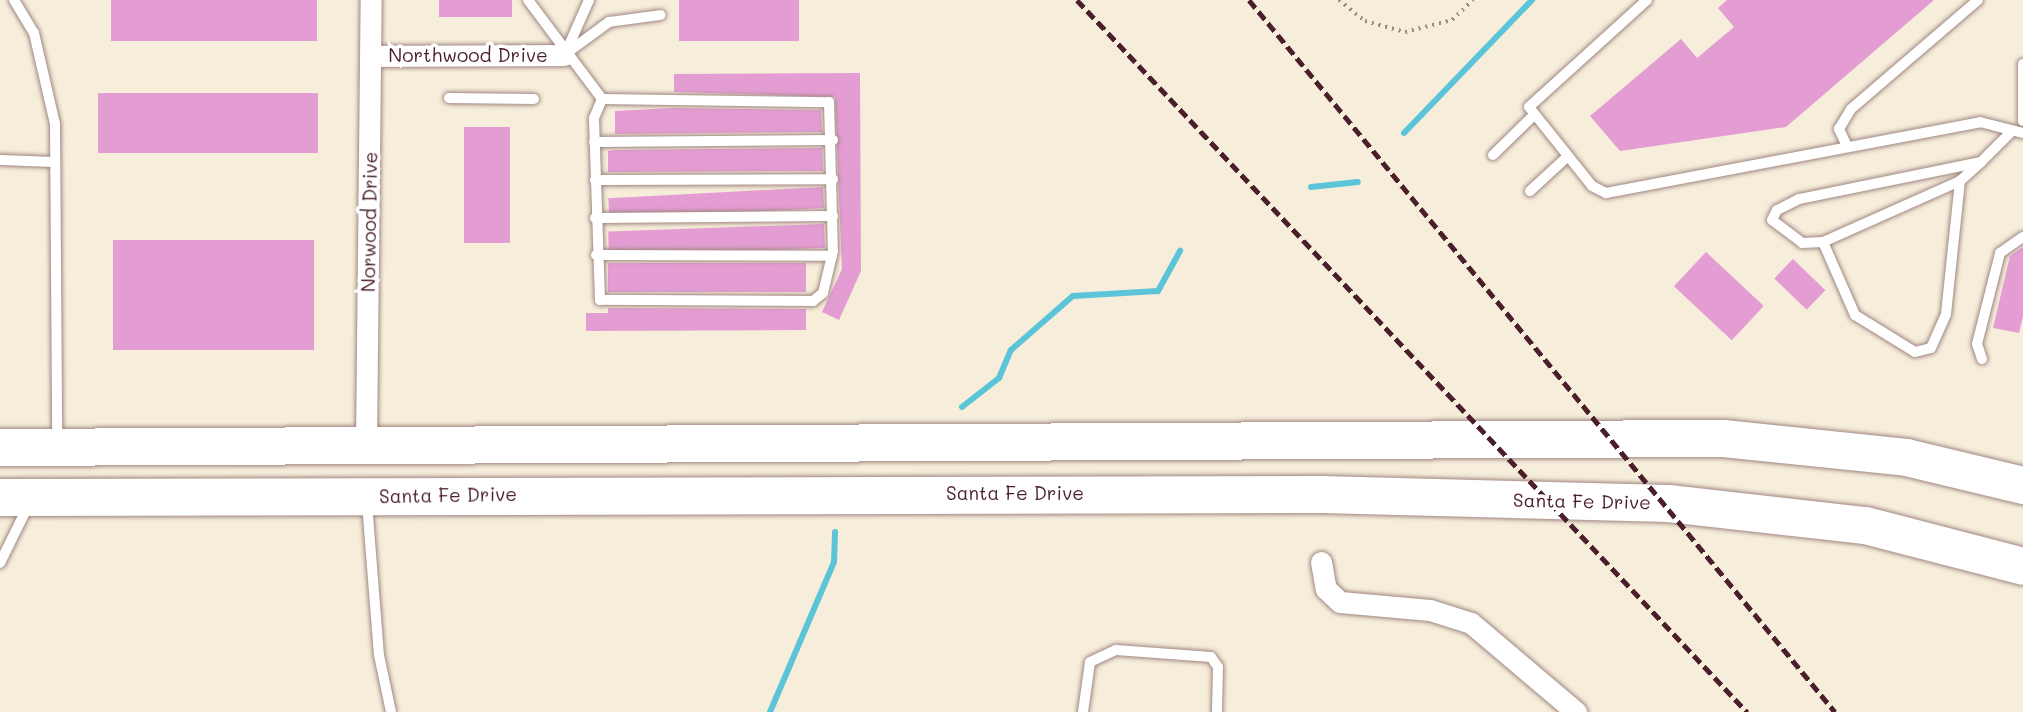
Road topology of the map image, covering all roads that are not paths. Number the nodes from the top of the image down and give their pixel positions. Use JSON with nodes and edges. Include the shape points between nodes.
{"nodes":[{"id":1,"x":14,"y":0,"type":"edge"},
{"id":2,"x":371,"y":0,"type":"edge"},
{"id":3,"x":528,"y":0,"type":"edge"},
{"id":4,"x":589,"y":0,"type":"edge"},
{"id":5,"x":1647,"y":0,"type":"edge"},
{"id":6,"x":1978,"y":0,"type":"edge"},
{"id":7,"x":661,"y":15,"type":"dead end"},
{"id":8,"x":371,"y":55,"type":"junction"},
{"id":9,"x":564,"y":55,"type":"junction"},
{"id":10,"x":2023,"y":64,"type":"edge"},
{"id":11,"x":449,"y":98,"type":"dead end"},
{"id":12,"x":534,"y":99,"type":"dead end"},
{"id":13,"x":603,"y":99,"type":"junction"},
{"id":14,"x":1533,"y":116,"type":"junction"},
{"id":15,"x":2023,"y":121,"type":"edge"},
{"id":16,"x":2010,"y":133,"type":"junction"},
{"id":17,"x":2023,"y":133,"type":"edge"},
{"id":18,"x":833,"y":140,"type":"junction"},
{"id":19,"x":594,"y":142,"type":"junction"},
{"id":20,"x":1846,"y":144,"type":"junction"},
{"id":21,"x":1493,"y":155,"type":"dead end"},
{"id":22,"x":1567,"y":157,"type":"junction"},
{"id":23,"x":0,"y":160,"type":"edge"},
{"id":24,"x":55,"y":162,"type":"junction"},
{"id":25,"x":1981,"y":162,"type":"junction"},
{"id":26,"x":833,"y":179,"type":"junction"},
{"id":27,"x":595,"y":180,"type":"junction"},
{"id":28,"x":1960,"y":181,"type":"junction"},
{"id":29,"x":1530,"y":191,"type":"dead end"},
{"id":30,"x":833,"y":216,"type":"junction"},
{"id":31,"x":596,"y":218,"type":"junction"},
{"id":32,"x":2023,"y":237,"type":"edge"},
{"id":33,"x":1822,"y":242,"type":"junction"},
{"id":34,"x":596,"y":255,"type":"junction"},
{"id":35,"x":832,"y":256,"type":"junction"},
{"id":36,"x":1982,"y":359,"type":"dead end"},
{"id":37,"x":366,"y":444,"type":"junction"},
{"id":38,"x":0,"y":447,"type":"edge"},
{"id":39,"x":57,"y":448,"type":"junction"},
{"id":40,"x":2023,"y":485,"type":"edge"},
{"id":41,"x":268,"y":496,"type":"junction"},
{"id":42,"x":366,"y":496,"type":"junction"},
{"id":43,"x":16,"y":497,"type":"edge"},
{"id":44,"x":1321,"y":562,"type":"dead end"},
{"id":45,"x":0,"y":563,"type":"edge"},
{"id":46,"x":2023,"y":566,"type":"edge"},
{"id":47,"x":391,"y":712,"type":"edge"},
{"id":48,"x":1083,"y":712,"type":"edge"},
{"id":49,"x":1217,"y":712,"type":"edge"},
{"id":50,"x":1576,"y":712,"type":"edge"}],
"edges":[{"from":1,"to":24,"type":"lane","via":[[34,33],[45,74]]},
{"from":2,"to":8,"type":"street","name":"Norwood Drive"},
{"from":3,"to":9,"type":"lane"},
{"from":4,"to":9,"type":"lane"},
{"from":5,"to":14,"type":"lane","via":[[1529,107]]},
{"from":6,"to":20,"type":"lane","via":[[1851,108],[1839,129]]},
{"from":7,"to":9,"type":"lane","via":[[609,22]]},
{"from":8,"to":9,"type":"street","name":"Northwood Drive"},
{"from":8,"to":37,"type":"street","name":"Norwood Drive"},
{"from":9,"to":13,"type":"lane"},
{"from":10,"to":15,"type":"lane"},
{"from":11,"to":12,"type":"lane"},
{"from":13,"to":18,"type":"lane","via":[[824,100],[833,109]]},
{"from":13,"to":19,"type":"lane"},
{"from":14,"to":21,"type":"lane"},
{"from":14,"to":22,"type":"lane"},
{"from":16,"to":17,"type":"lane"},
{"from":16,"to":20,"type":"lane","via":[[1980,122]]},
{"from":16,"to":25,"type":"lane"},
{"from":18,"to":19,"type":"lane"},
{"from":18,"to":26,"type":"lane"},
{"from":19,"to":27,"type":"lane"},
{"from":20,"to":22,"type":"lane","via":[[1606,193]]},
{"from":22,"to":29,"type":"lane"},
{"from":23,"to":24,"type":"lane"},
{"from":24,"to":39,"type":"lane"},
{"from":25,"to":28,"type":"lane"},
{"from":25,"to":33,"type":"lane","via":[[1915,171],[1777,210],[1772,220],[1783,233],[1802,243]]},
{"from":26,"to":27,"type":"lane"},
{"from":26,"to":30,"type":"lane"},
{"from":27,"to":31,"type":"lane"},
{"from":28,"to":33,"type":"lane"},
{"from":28,"to":33,"type":"lane","via":[[1953,275],[1931,348],[1915,352],[1855,315]]},
{"from":30,"to":31,"type":"lane"},
{"from":30,"to":35,"type":"lane"},
{"from":31,"to":34,"type":"lane"},
{"from":32,"to":36,"type":"lane","via":[[2000,253],[1977,344]]},
{"from":34,"to":35,"type":"lane"},
{"from":34,"to":35,"type":"lane","via":[[597,292],[609,304],[813,300],[823,293]]},
{"from":37,"to":39,"type":"highway"},
{"from":37,"to":40,"type":"highway","via":[[1723,438],[1906,457]]},
{"from":37,"to":41,"type":"highway","via":[[360,462],[345,477]]},
{"from":38,"to":39,"type":"highway"},
{"from":41,"to":42,"type":"highway","name":"Santa Fe Drive"},
{"from":41,"to":43,"type":"highway","name":"Santa Fe Drive"},
{"from":42,"to":46,"type":"highway","name":"Santa Fe Drive","via":[[1321,494],[1668,503],[1865,525]]},
{"from":42,"to":47,"type":"lane","via":[[379,654]]},
{"from":43,"to":45,"type":"lane"},
{"from":44,"to":50,"type":"street","via":[[1326,589],[1340,602],[1452,614],[1501,642]]},
{"from":48,"to":49,"type":"lane","via":[[1090,662],[1116,650],[1211,657],[1218,667]]}]}
